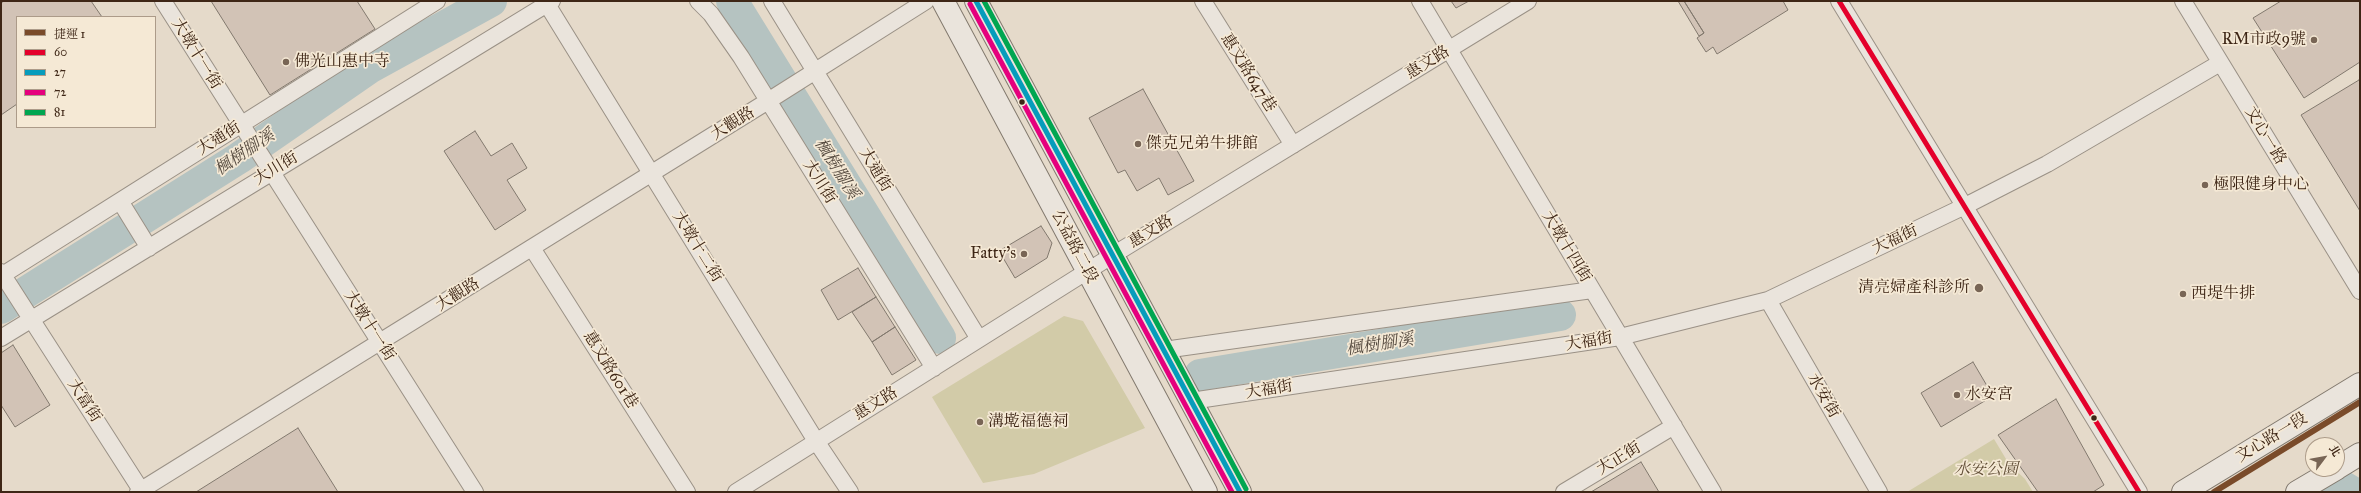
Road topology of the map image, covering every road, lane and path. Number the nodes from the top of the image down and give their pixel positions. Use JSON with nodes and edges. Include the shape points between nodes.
{"nodes":[{"id":1,"x":163,"y":1,"type":"edge"},
{"id":2,"x":437,"y":1,"type":"edge"},
{"id":3,"x":698,"y":1,"type":"edge"},
{"id":4,"x":772,"y":1,"type":"edge"},
{"id":5,"x":926,"y":1,"type":"edge"},
{"id":6,"x":943,"y":1,"type":"edge"},
{"id":7,"x":976,"y":1,"type":"edge"},
{"id":8,"x":1203,"y":1,"type":"edge"},
{"id":9,"x":1420,"y":1,"type":"edge"},
{"id":10,"x":1528,"y":1,"type":"edge"},
{"id":11,"x":1839,"y":1,"type":"edge"},
{"id":12,"x":2183,"y":1,"type":"edge"},
{"id":13,"x":548,"y":2,"type":"edge"},
{"id":14,"x":1449,"y":50,"type":"junction"},
{"id":15,"x":2220,"y":62,"type":"junction"},
{"id":16,"x":811,"y":75,"type":"junction"},
{"id":17,"x":773,"y":99,"type":"junction"},
{"id":18,"x":242,"y":126,"type":"junction"},
{"id":19,"x":1293,"y":145,"type":"junction"},
{"id":20,"x":268,"y":166,"type":"junction"},
{"id":21,"x":652,"y":174,"type":"junction"},
{"id":22,"x":123,"y":206,"type":"junction"},
{"id":23,"x":1965,"y":206,"type":"junction"},
{"id":24,"x":147,"y":244,"type":"junction"},
{"id":25,"x":532,"y":248,"type":"junction"},
{"id":26,"x":1113,"y":255,"type":"junction"},
{"id":27,"x":1088,"y":271,"type":"junction"},
{"id":28,"x":4,"y":277,"type":"edge"},
{"id":29,"x":1592,"y":290,"type":"junction"},
{"id":30,"x":2360,"y":291,"type":"edge"},
{"id":31,"x":1768,"y":300,"type":"junction"},
{"id":32,"x":29,"y":316,"type":"junction"},
{"id":33,"x":1620,"y":337,"type":"junction"},
{"id":34,"x":1,"y":338,"type":"edge"},
{"id":35,"x":979,"y":339,"type":"junction"},
{"id":36,"x":380,"y":343,"type":"junction"},
{"id":37,"x":1164,"y":350,"type":"junction"},
{"id":38,"x":934,"y":368,"type":"junction"},
{"id":39,"x":2360,"y":384,"type":"edge"},
{"id":40,"x":1191,"y":401,"type":"junction"},
{"id":41,"x":1674,"y":426,"type":"junction"},
{"id":42,"x":816,"y":441,"type":"junction"},
{"id":43,"x":2348,"y":464,"type":"edge"},
{"id":44,"x":140,"y":491,"type":"edge"},
{"id":45,"x":475,"y":492,"type":"edge"},
{"id":46,"x":687,"y":492,"type":"edge"},
{"id":47,"x":736,"y":492,"type":"edge"},
{"id":48,"x":850,"y":492,"type":"edge"},
{"id":49,"x":1206,"y":492,"type":"edge"},
{"id":50,"x":1240,"y":492,"type":"edge"},
{"id":51,"x":1564,"y":492,"type":"edge"},
{"id":52,"x":1713,"y":492,"type":"edge"},
{"id":53,"x":1879,"y":492,"type":"edge"},
{"id":54,"x":2139,"y":492,"type":"edge"},
{"id":55,"x":2183,"y":492,"type":"edge"},
{"id":56,"x":2297,"y":492,"type":"edge"}],
"edges":[{"from":1,"to":18,"type":"street","name":"大墩十一街"},
{"from":2,"to":18,"type":"street","name":"大通街"},
{"from":3,"to":17,"type":"street","name":"大川街","via":[[711,14]]},
{"from":4,"to":16,"type":"street","name":"大通街"},
{"from":5,"to":16,"type":"street"},
{"from":6,"to":27,"type":"main road","name":"公益路二段"},
{"from":7,"to":26,"type":"main road","name":"公益路二段"},
{"from":8,"to":19,"type":"street","name":"惠文路647巷"},
{"from":9,"to":14,"type":"street","name":"大墩十四街"},
{"from":10,"to":14,"type":"street","name":"惠文路"},
{"from":11,"to":23,"type":"street"},
{"from":12,"to":15,"type":"street","name":"文心一路"},
{"from":13,"to":20,"type":"street","name":"大川街"},
{"from":13,"to":21,"type":"street","name":"大墩十二街"},
{"from":14,"to":19,"type":"street","name":"惠文路"},
{"from":14,"to":29,"type":"street","name":"大墩十四街"},
{"from":15,"to":23,"type":"street","name":"大福街","via":[[2047,164]]},
{"from":15,"to":30,"type":"street","name":"文心一路"},
{"from":16,"to":17,"type":"street","name":"大觀路"},
{"from":16,"to":35,"type":"street","name":"大通街"},
{"from":17,"to":21,"type":"street","name":"大觀路"},
{"from":17,"to":38,"type":"street","name":"大川街"},
{"from":18,"to":20,"type":"street","name":"大墩十一街"},
{"from":18,"to":22,"type":"street","name":"大通街"},
{"from":19,"to":26,"type":"street","name":"惠文路"},
{"from":20,"to":24,"type":"street","name":"大川街"},
{"from":20,"to":36,"type":"street","name":"大墩十一街"},
{"from":21,"to":25,"type":"street","name":"大觀路"},
{"from":21,"to":42,"type":"street","name":"大墩十二街"},
{"from":22,"to":24,"type":"street"},
{"from":22,"to":28,"type":"street","name":"大通街"},
{"from":23,"to":31,"type":"street","name":"大福街"},
{"from":23,"to":54,"type":"street"},
{"from":24,"to":32,"type":"street","name":"大川街"},
{"from":25,"to":36,"type":"street","name":"大觀路"},
{"from":25,"to":46,"type":"street","name":"惠文路601巷"},
{"from":26,"to":27,"type":"street","name":"惠文路"},
{"from":26,"to":37,"type":"main road","name":"公益路二段"},
{"from":27,"to":35,"type":"street","name":"惠文路"},
{"from":27,"to":49,"type":"main road","name":"公益路二段"},
{"from":28,"to":32,"type":"street","name":"大富街"},
{"from":29,"to":33,"type":"street","name":"大墩十四街"},
{"from":29,"to":37,"type":"street"},
{"from":31,"to":33,"type":"street","name":"大福街"},
{"from":31,"to":53,"type":"street","name":"水安街"},
{"from":32,"to":34,"type":"street","name":"大川街"},
{"from":32,"to":44,"type":"street","name":"大富街"},
{"from":33,"to":40,"type":"street","name":"大福街"},
{"from":33,"to":41,"type":"street","name":"大墩十四街"},
{"from":35,"to":38,"type":"street","name":"惠文路"},
{"from":36,"to":44,"type":"street","name":"大觀路"},
{"from":36,"to":45,"type":"street","name":"大墩十一街"},
{"from":37,"to":40,"type":"main road","name":"公益路二段"},
{"from":38,"to":42,"type":"street","name":"惠文路"},
{"from":39,"to":55,"type":"main road","name":"文心路一段"},
{"from":40,"to":50,"type":"main road","name":"公益路二段"},
{"from":41,"to":51,"type":"street","name":"大正街"},
{"from":41,"to":52,"type":"street","name":"大墩十四街"},
{"from":42,"to":47,"type":"street","name":"惠文路"},
{"from":42,"to":48,"type":"street","name":"大墩十二街"},
{"from":43,"to":56,"type":"main road"}]}
